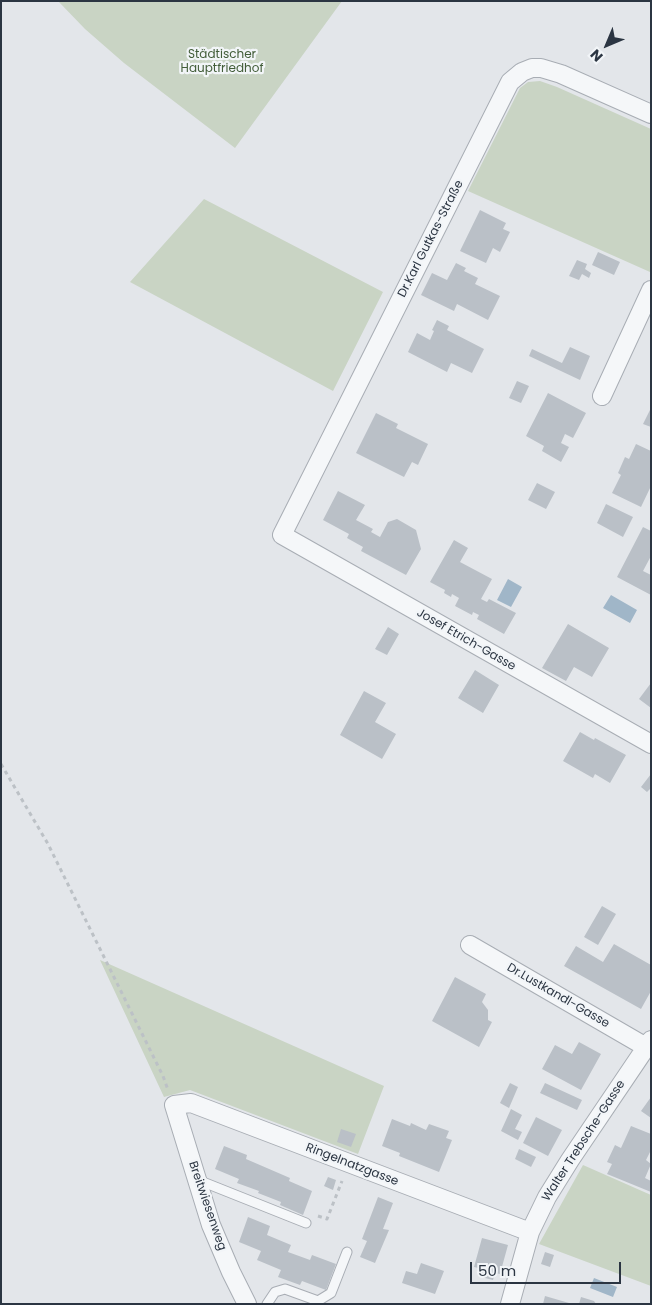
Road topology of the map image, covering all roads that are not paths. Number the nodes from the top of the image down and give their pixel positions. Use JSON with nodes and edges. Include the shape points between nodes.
{"nodes":[{"id":1,"x":651,"y":114,"type":"edge"},
{"id":2,"x":651,"y":290,"type":"edge"},
{"id":3,"x":602,"y":396,"type":"dead end"},
{"id":4,"x":282,"y":535,"type":"joint"},
{"id":5,"x":651,"y":744,"type":"edge"},
{"id":6,"x":470,"y":945,"type":"dead end"},
{"id":7,"x":648,"y":1044,"type":"edge"},
{"id":8,"x":174,"y":1105,"type":"joint"},
{"id":9,"x":198,"y":1180,"type":"junction"},
{"id":10,"x":306,"y":1223,"type":"road end"},
{"id":11,"x":530,"y":1232,"type":"junction"},
{"id":12,"x":347,"y":1252,"type":"dead end"},
{"id":13,"x":247,"y":1304,"type":"edge"},
{"id":14,"x":267,"y":1304,"type":"edge"},
{"id":15,"x":510,"y":1304,"type":"edge"}],
"edges":[{"from":1,"to":4,"type":"street","name":"Dr.Karl Gutkas-Straße","via":[[541,68],[522,72],[510,82]]},
{"from":2,"to":3,"type":"street"},
{"from":4,"to":5,"type":"street","name":"Josef Etrich-Gasse"},
{"from":6,"to":7,"type":"street","name":"Dr.Lustkandl-Gasse"},
{"from":7,"to":11,"type":"street","name":"Walter Trebsche-Gasse","via":[[556,1182]]},
{"from":8,"to":9,"type":"street","name":"Breitwiesenweg"},
{"from":8,"to":11,"type":"street","name":"Ringelnatzgasse","via":[[191,1104]]},
{"from":9,"to":10,"type":"lane"},
{"from":9,"to":13,"type":"street","name":"Breitwiesenweg","via":[[215,1233]]},
{"from":11,"to":15,"type":"street","name":"Walter Trebsche-Gasse"},
{"from":12,"to":14,"type":"lane","via":[[331,1293],[318,1301],[285,1289],[275,1292]]}]}
